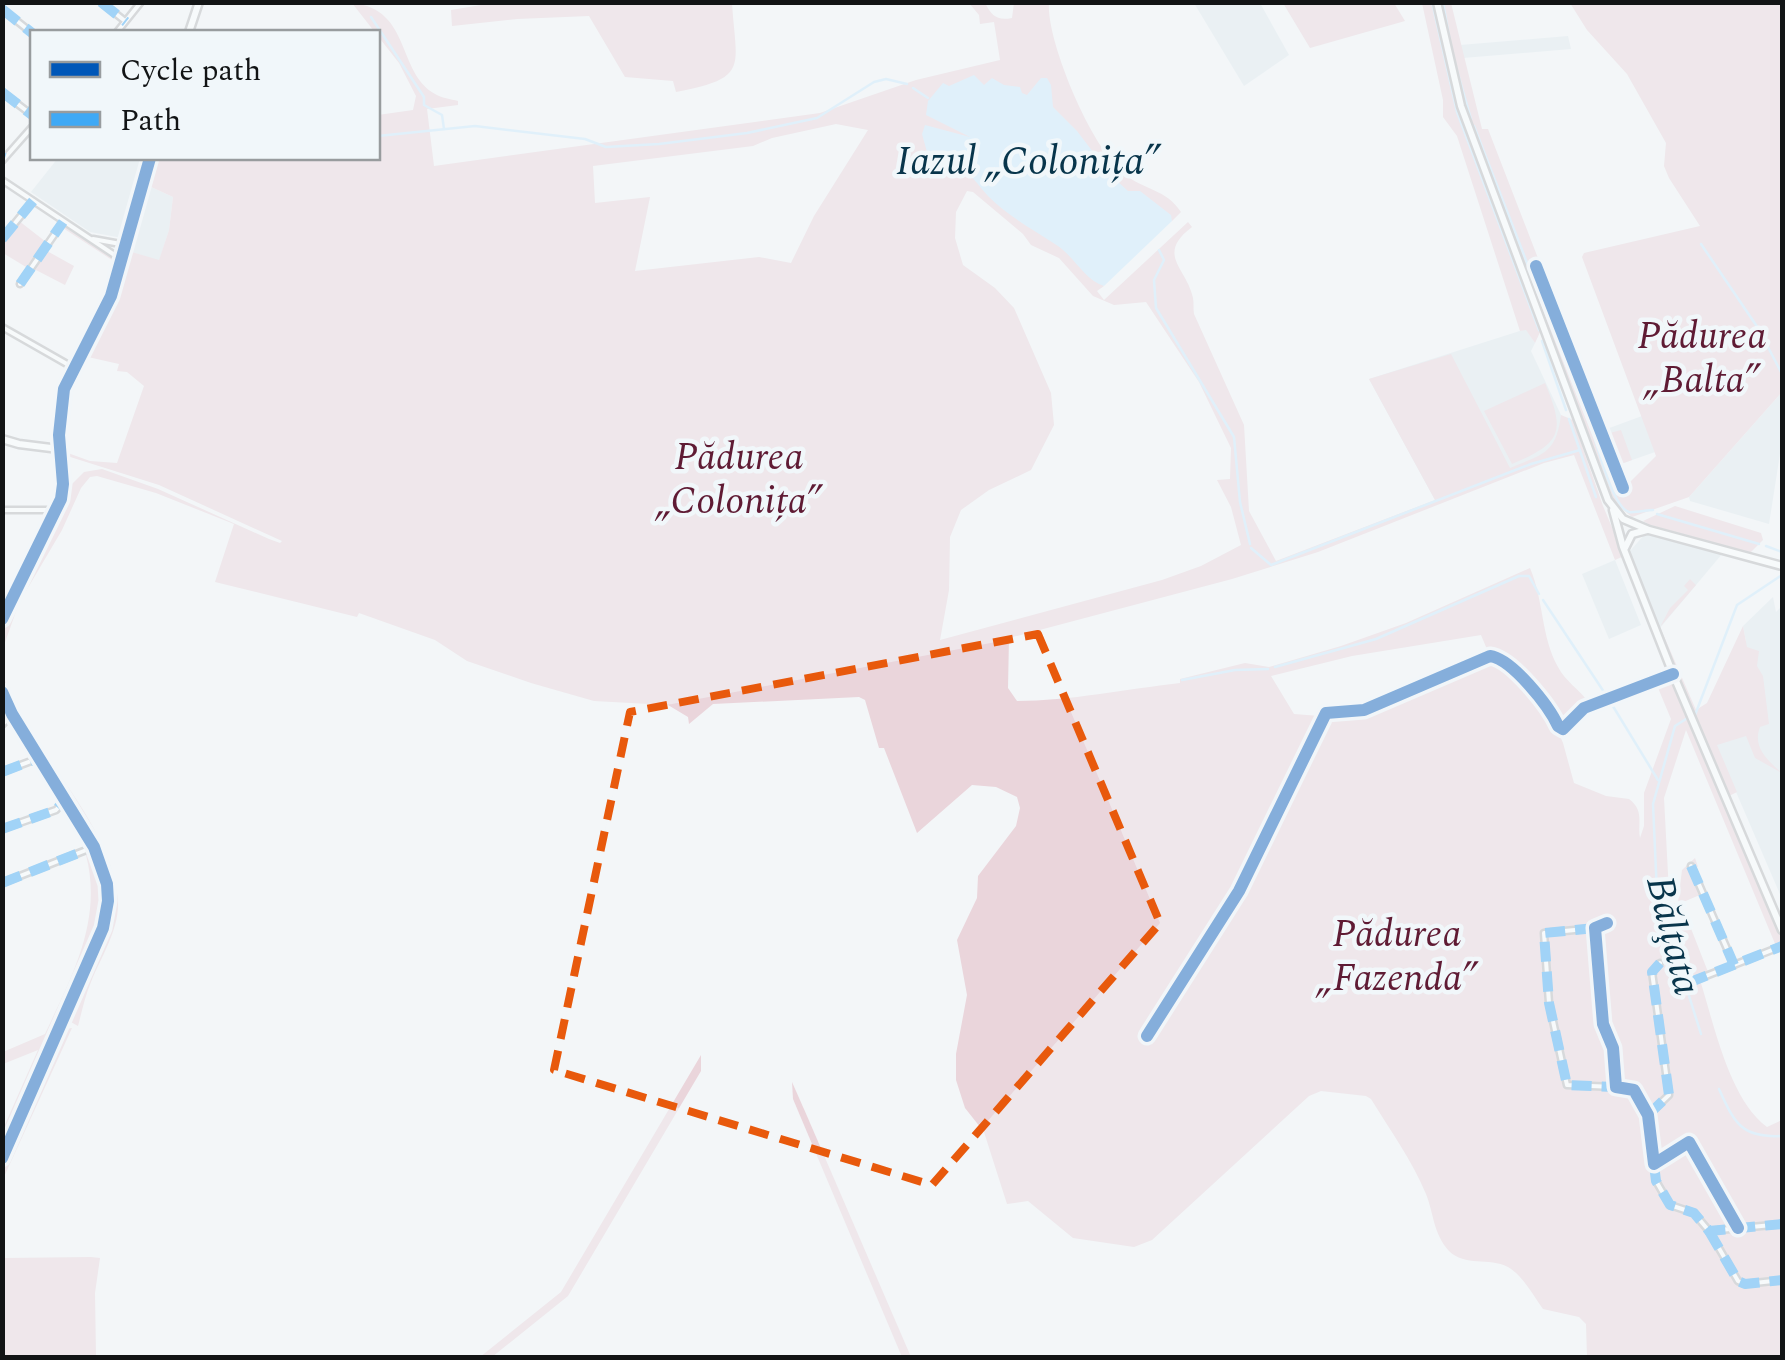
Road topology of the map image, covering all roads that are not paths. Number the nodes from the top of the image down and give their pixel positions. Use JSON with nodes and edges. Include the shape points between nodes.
{"nodes":[{"id":1,"x":102,"y":2,"type":"edge"},
{"id":2,"x":141,"y":2,"type":"edge"},
{"id":3,"x":199,"y":2,"type":"edge"},
{"id":4,"x":1437,"y":2,"type":"edge"},
{"id":5,"x":2,"y":9,"type":"edge"},
{"id":6,"x":126,"y":22,"type":"junction"},
{"id":7,"x":30,"y":30,"type":"edge"},
{"id":8,"x":119,"y":30,"type":"edge"},
{"id":9,"x":190,"y":30,"type":"edge"},
{"id":10,"x":2,"y":92,"type":"edge"},
{"id":11,"x":30,"y":114,"type":"edge"},
{"id":12,"x":30,"y":129,"type":"edge"},
{"id":13,"x":3,"y":159,"type":"edge"},
{"id":14,"x":149,"y":160,"type":"edge"},
{"id":15,"x":2,"y":180,"type":"edge"},
{"id":16,"x":33,"y":200,"type":"junction"},
{"id":17,"x":62,"y":222,"type":"junction"},
{"id":18,"x":88,"y":238,"type":"junction"},
{"id":19,"x":2,"y":239,"type":"edge"},
{"id":20,"x":126,"y":245,"type":"junction"},
{"id":21,"x":122,"y":260,"type":"junction"},
{"id":22,"x":1536,"y":266,"type":"dead end"},
{"id":23,"x":20,"y":284,"type":"dead end"},
{"id":24,"x":2,"y":327,"type":"edge"},
{"id":25,"x":74,"y":368,"type":"junction"},
{"id":26,"x":2,"y":438,"type":"edge"},
{"id":27,"x":59,"y":449,"type":"junction"},
{"id":28,"x":1623,"y":488,"type":"dead end"},
{"id":29,"x":1612,"y":506,"type":"junction"},
{"id":30,"x":2,"y":510,"type":"edge"},
{"id":31,"x":57,"y":510,"type":"junction"},
{"id":32,"x":1648,"y":530,"type":"junction"},
{"id":33,"x":1624,"y":550,"type":"junction"},
{"id":34,"x":1782,"y":566,"type":"edge"},
{"id":35,"x":2,"y":619,"type":"edge"},
{"id":36,"x":1673,"y":674,"type":"junction"},
{"id":37,"x":3,"y":693,"type":"edge"},
{"id":38,"x":12,"y":714,"type":"junction"},
{"id":39,"x":2,"y":724,"type":"edge"},
{"id":40,"x":38,"y":758,"type":"junction"},
{"id":41,"x":2,"y":772,"type":"edge"},
{"id":42,"x":66,"y":799,"type":"junction"},
{"id":43,"x":2,"y":829,"type":"edge"},
{"id":44,"x":94,"y":847,"type":"junction"},
{"id":45,"x":1691,"y":866,"type":"dead end"},
{"id":46,"x":2,"y":883,"type":"edge"},
{"id":47,"x":1607,"y":923,"type":"dead end"},
{"id":48,"x":1595,"y":928,"type":"junction"},
{"id":49,"x":1782,"y":930,"type":"edge"},
{"id":50,"x":1782,"y":946,"type":"edge"},
{"id":51,"x":1660,"y":963,"type":"dead end"},
{"id":52,"x":1734,"y":964,"type":"junction"},
{"id":53,"x":1688,"y":983,"type":"dead end"},
{"id":54,"x":1147,"y":1036,"type":"dead end"},
{"id":55,"x":1616,"y":1087,"type":"junction"},
{"id":56,"x":1648,"y":1115,"type":"junction"},
{"id":57,"x":2,"y":1158,"type":"edge"},
{"id":58,"x":1654,"y":1164,"type":"junction"},
{"id":59,"x":1782,"y":1224,"type":"edge"},
{"id":60,"x":1738,"y":1228,"type":"junction"},
{"id":61,"x":1709,"y":1231,"type":"junction"},
{"id":62,"x":1782,"y":1280,"type":"edge"}],
"edges":[{"from":1,"to":6,"type":"street"},
{"from":2,"to":6,"type":"street"},
{"from":3,"to":9,"type":"street"},
{"from":4,"to":29,"type":"street","via":[[1461,106]]},
{"from":5,"to":7,"type":"street"},
{"from":6,"to":8,"type":"street"},
{"from":10,"to":11,"type":"street"},
{"from":12,"to":13,"type":"street"},
{"from":14,"to":20,"type":"street"},
{"from":15,"to":16,"type":"street"},
{"from":16,"to":17,"type":"street"},
{"from":16,"to":19,"type":"street"},
{"from":17,"to":18,"type":"street"},
{"from":17,"to":23,"type":"street"},
{"from":18,"to":20,"type":"street"},
{"from":18,"to":21,"type":"street"},
{"from":20,"to":21,"type":"street"},
{"from":21,"to":25,"type":"street","via":[[107,308]]},
{"from":22,"to":28,"type":"street"},
{"from":24,"to":25,"type":"street"},
{"from":25,"to":27,"type":"street","via":[[61,398]]},
{"from":26,"to":27,"type":"street"},
{"from":27,"to":31,"type":"street","via":[[64,484]]},
{"from":29,"to":32,"type":"street","via":[[1622,519]]},
{"from":29,"to":33,"type":"street"},
{"from":30,"to":31,"type":"street"},
{"from":31,"to":35,"type":"street"},
{"from":32,"to":33,"type":"street","via":[[1632,534]]},
{"from":32,"to":34,"type":"street"},
{"from":33,"to":36,"type":"street"},
{"from":36,"to":49,"type":"street"},
{"from":36,"to":54,"type":"street","via":[[1584,708],[1563,728],[1506,662],[1490,656],[1364,710],[1326,713],[1247,876]]},
{"from":37,"to":38,"type":"street"},
{"from":38,"to":39,"type":"street"},
{"from":38,"to":40,"type":"street"},
{"from":40,"to":41,"type":"street"},
{"from":40,"to":42,"type":"street"},
{"from":42,"to":43,"type":"street","via":[[56,810]]},
{"from":42,"to":44,"type":"street"},
{"from":44,"to":46,"type":"street"},
{"from":44,"to":57,"type":"street","via":[[108,901],[99,942]]},
{"from":45,"to":52,"type":"street"},
{"from":47,"to":48,"type":"street"},
{"from":48,"to":55,"type":"street","via":[[1602,1024],[1613,1048]]},
{"from":48,"to":55,"type":"street","via":[[1544,934],[1549,1003],[1566,1085]]},
{"from":50,"to":52,"type":"street"},
{"from":51,"to":56,"type":"street","via":[[1652,972],[1669,1096]]},
{"from":52,"to":53,"type":"street"},
{"from":55,"to":56,"type":"street","via":[[1634,1090]]},
{"from":56,"to":58,"type":"street"},
{"from":58,"to":60,"type":"street","via":[[1689,1142]]},
{"from":58,"to":61,"type":"street","via":[[1670,1205],[1694,1212]]},
{"from":59,"to":60,"type":"street"},
{"from":60,"to":61,"type":"street"},
{"from":61,"to":62,"type":"street","via":[[1738,1280]]}]}
